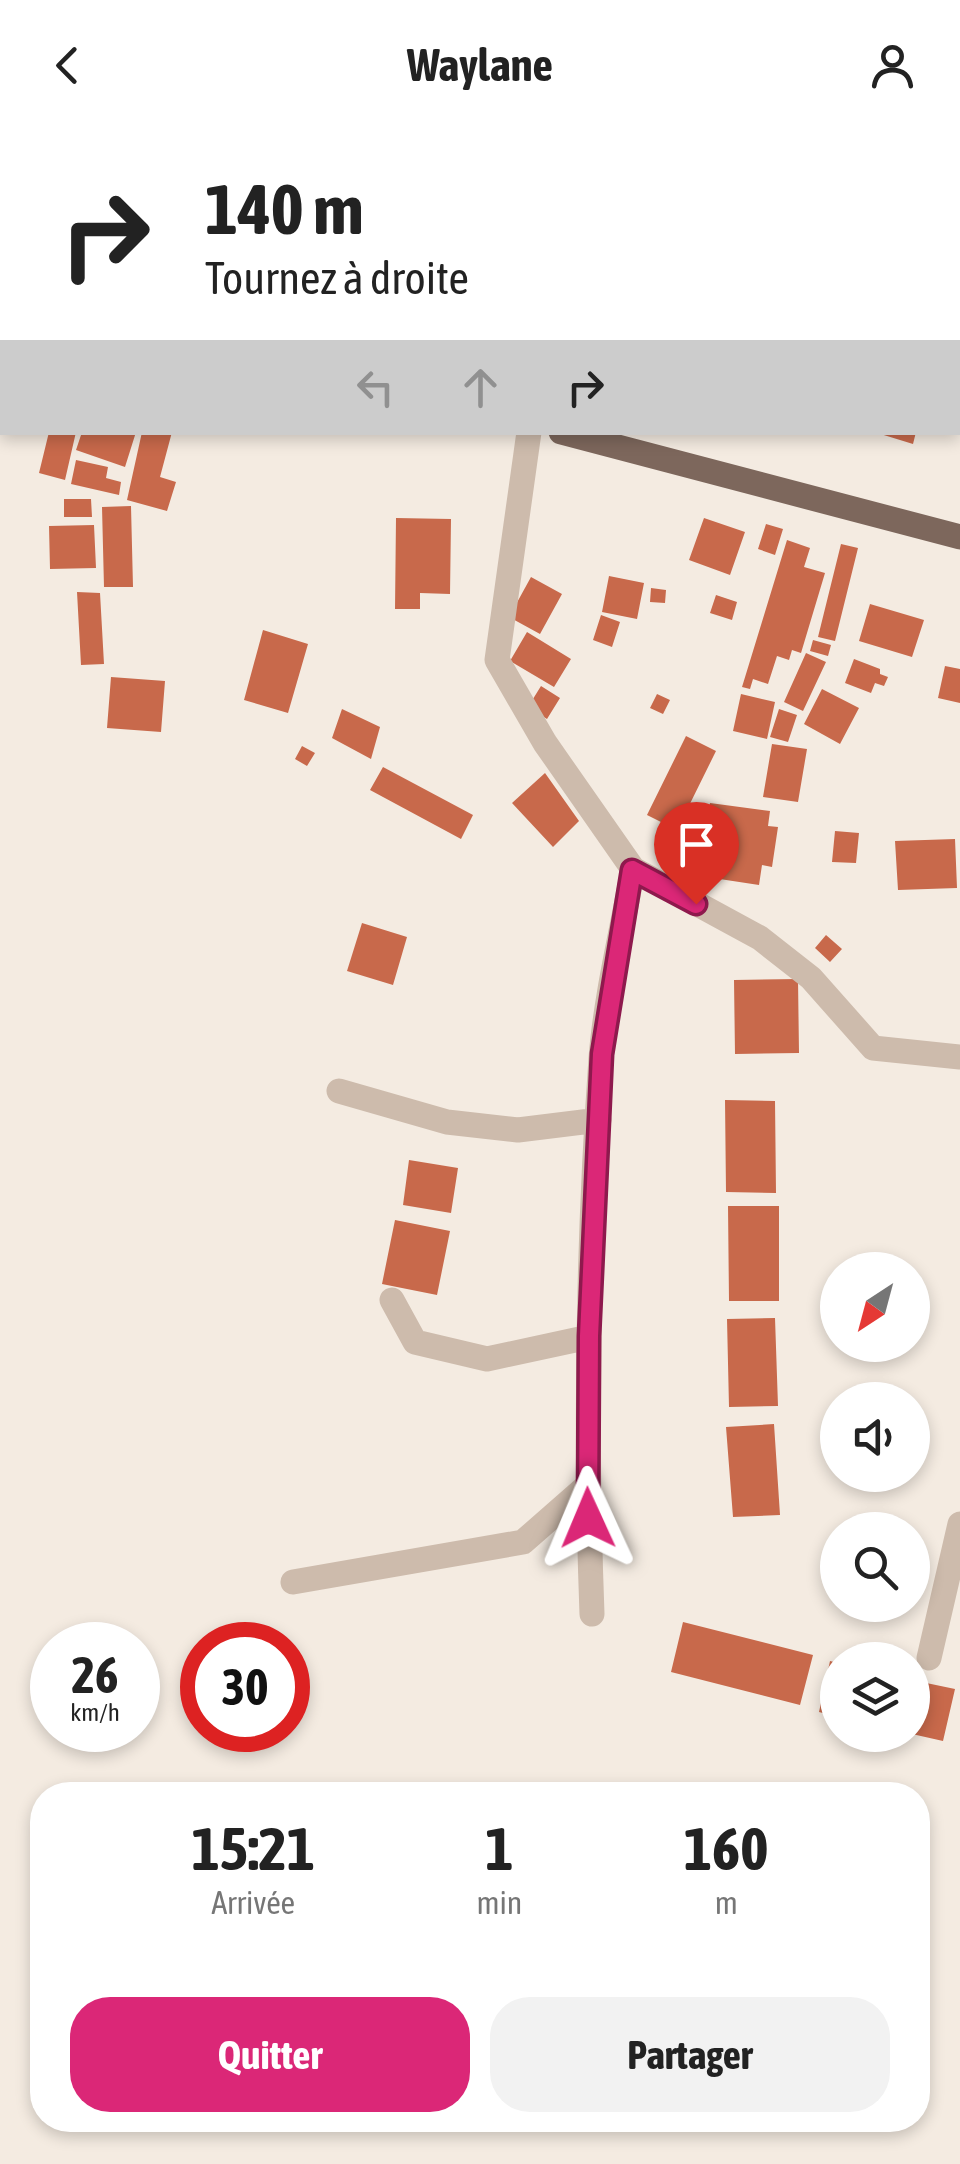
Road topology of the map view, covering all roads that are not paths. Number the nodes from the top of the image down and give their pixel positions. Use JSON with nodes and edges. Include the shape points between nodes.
{"nodes":[{"id":1,"x":530,"y":435,"type":"edge"},
{"id":2,"x":572,"y":435,"type":"edge"},
{"id":3,"x":960,"y":537,"type":"edge"},
{"id":4,"x":632,"y":870,"type":"junction"},
{"id":5,"x":960,"y":1057,"type":"edge"},
{"id":6,"x":339,"y":1091,"type":"dead end"},
{"id":7,"x":599,"y":1120,"type":"junction"},
{"id":8,"x":392,"y":1300,"type":"dead end"},
{"id":9,"x":589,"y":1336,"type":"junction"},
{"id":10,"x":587,"y":1486,"type":"junction"},
{"id":11,"x":960,"y":1524,"type":"edge"},
{"id":12,"x":293,"y":1582,"type":"dead end"},
{"id":13,"x":592,"y":1614,"type":"dead end"},
{"id":14,"x":930,"y":1658,"type":"dead end"}],
"edges":[{"from":1,"to":4,"type":"street","via":[[497,660]]},
{"from":2,"to":3,"type":"main road"},
{"from":4,"to":5,"type":"street","via":[[760,938],[811,978],[873,1048]]},
{"from":4,"to":7,"type":"street","via":[[602,1054]]},
{"from":6,"to":7,"type":"street","via":[[447,1122],[518,1130]]},
{"from":7,"to":9,"type":"street"},
{"from":8,"to":9,"type":"street","via":[[414,1342],[486,1359]]},
{"from":9,"to":10,"type":"street"},
{"from":10,"to":12,"type":"street","via":[[523,1542]]},
{"from":10,"to":13,"type":"street"},
{"from":11,"to":14,"type":"street"}]}
